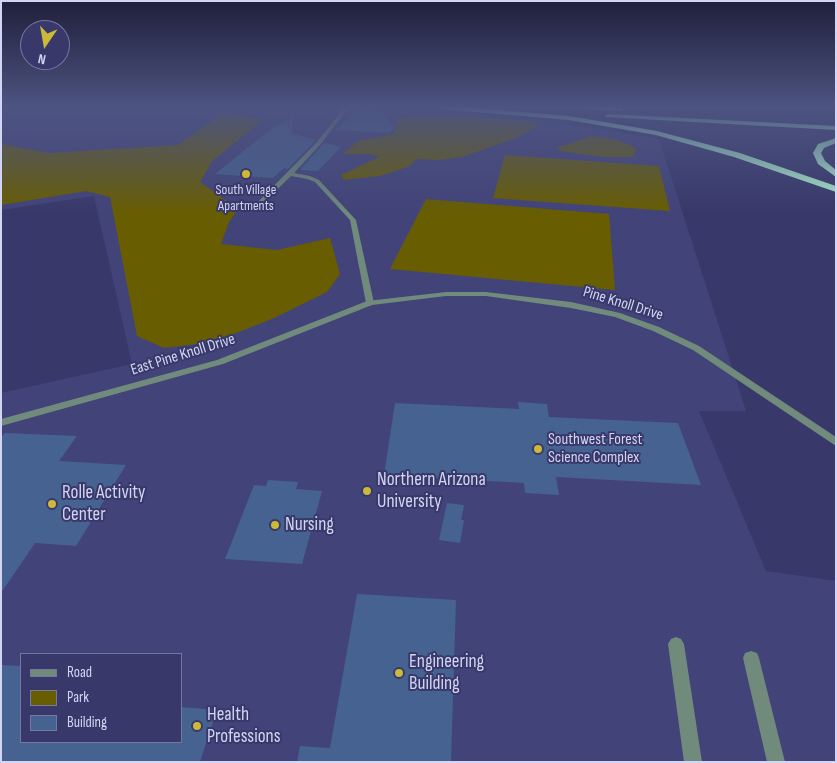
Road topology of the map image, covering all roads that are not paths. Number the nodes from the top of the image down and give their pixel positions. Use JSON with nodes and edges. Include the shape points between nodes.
{"nodes":[{"id":1,"x":319,"y":143,"type":"edge"},
{"id":2,"x":692,"y":143,"type":"edge"},
{"id":3,"x":829,"y":143,"type":"edge"},
{"id":4,"x":290,"y":174,"type":"junction"},
{"id":5,"x":836,"y":174,"type":"edge"},
{"id":6,"x":836,"y":189,"type":"edge"},
{"id":7,"x":254,"y":209,"type":"dead end"},
{"id":8,"x":370,"y":303,"type":"junction"},
{"id":9,"x":1,"y":423,"type":"edge"},
{"id":10,"x":836,"y":442,"type":"edge"},
{"id":11,"x":676,"y":644,"type":"dead end"},
{"id":12,"x":751,"y":658,"type":"dead end"},
{"id":13,"x":693,"y":762,"type":"edge"},
{"id":14,"x":776,"y":762,"type":"edge"}],
"edges":[{"from":1,"to":4,"type":"street"},
{"from":2,"to":6,"type":"highway"},
{"from":3,"to":5,"type":"highway","via":[[821,146],[817,153],[821,162]]},
{"from":4,"to":7,"type":"street"},
{"from":4,"to":8,"type":"street","via":[[317,181],[353,220]]},
{"from":8,"to":9,"type":"street","name":"East Pine Knoll Drive","via":[[220,362]]},
{"from":8,"to":10,"type":"street","name":"Pine Knoll Drive","via":[[446,294],[486,294],[571,305],[617,315],[656,328],[696,348]]},
{"from":11,"to":13,"type":"street"},
{"from":12,"to":14,"type":"street"}]}
